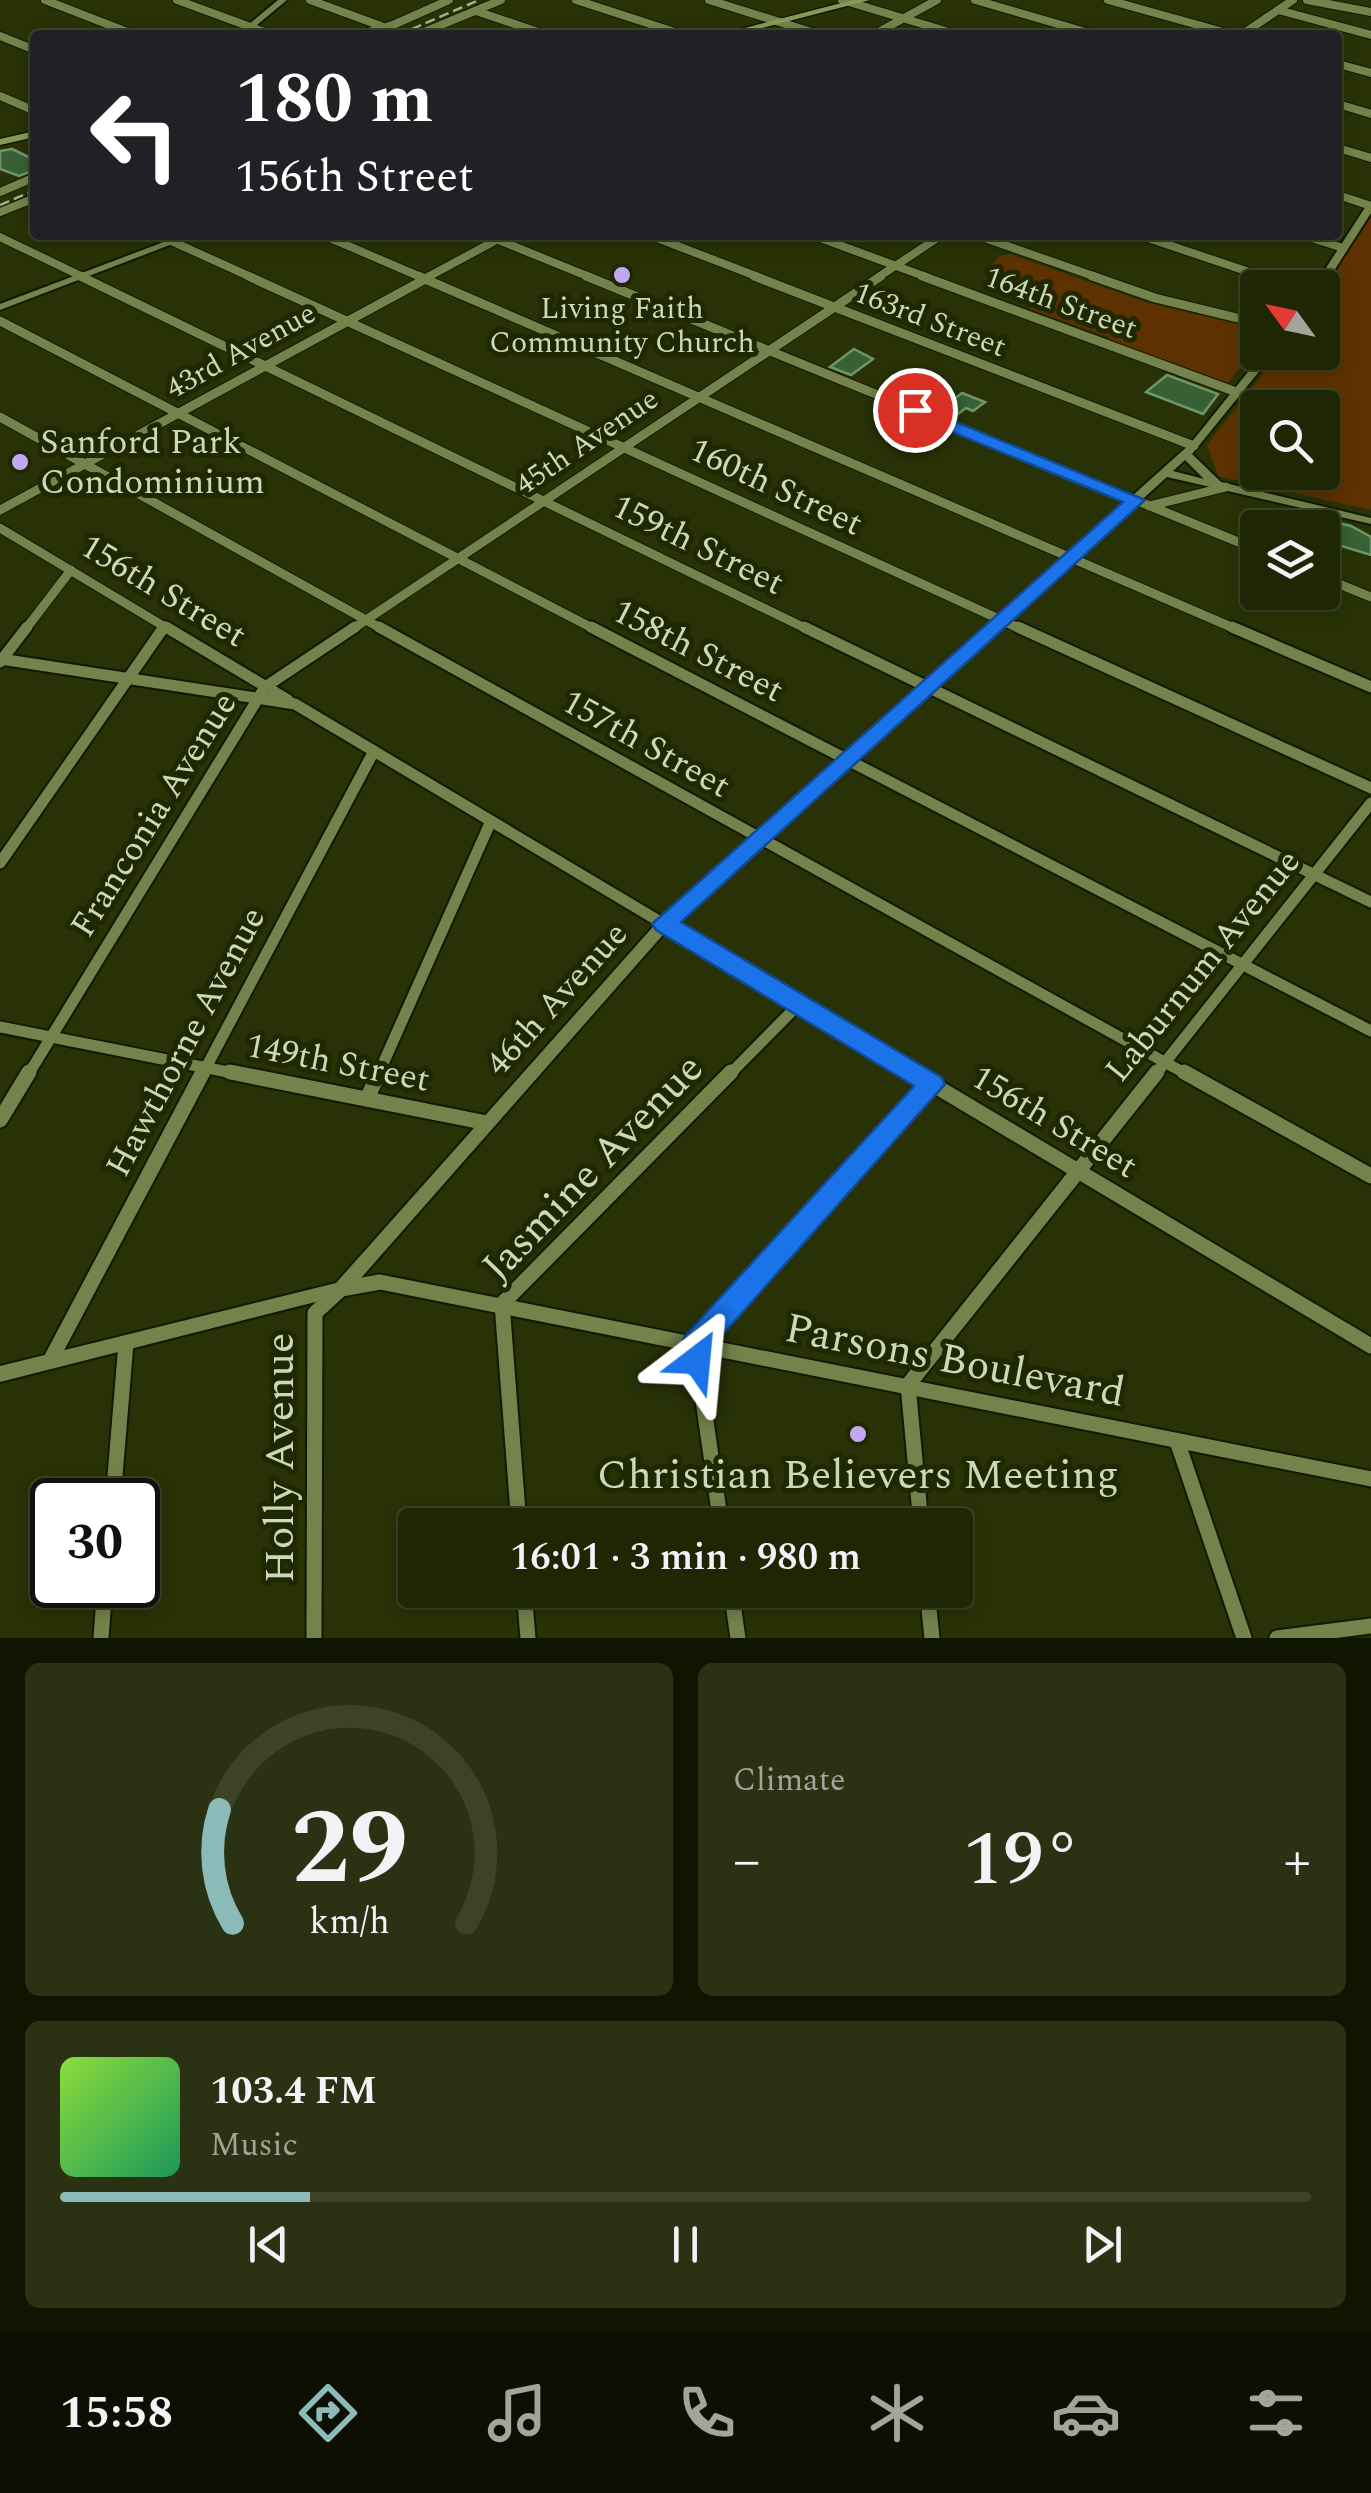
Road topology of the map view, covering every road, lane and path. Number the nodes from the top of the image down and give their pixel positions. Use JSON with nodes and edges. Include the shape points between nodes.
{"nodes":[{"id":1,"x":44,"y":0,"type":"edge"},
{"id":2,"x":177,"y":0,"type":"edge"},
{"id":3,"x":283,"y":0,"type":"edge"},
{"id":4,"x":310,"y":0,"type":"edge"},
{"id":5,"x":447,"y":0,"type":"edge"},
{"id":6,"x":501,"y":0,"type":"edge"},
{"id":7,"x":576,"y":0,"type":"edge"},
{"id":8,"x":709,"y":0,"type":"edge"},
{"id":9,"x":865,"y":0,"type":"edge"},
{"id":10,"x":937,"y":0,"type":"edge"},
{"id":11,"x":975,"y":0,"type":"edge"},
{"id":12,"x":1108,"y":0,"type":"edge"},
{"id":13,"x":1293,"y":0,"type":"edge"},
{"id":14,"x":1308,"y":0,"type":"edge"},
{"id":15,"x":847,"y":2,"type":"edge"},
{"id":16,"x":1278,"y":10,"type":"junction"},
{"id":17,"x":476,"y":11,"type":"junction"},
{"id":18,"x":1371,"y":12,"type":"edge"},
{"id":19,"x":904,"y":18,"type":"junction"},
{"id":20,"x":778,"y":22,"type":"junction"},
{"id":21,"x":384,"y":26,"type":"junction"},
{"id":22,"x":251,"y":27,"type":"junction"},
{"id":23,"x":122,"y":30,"type":"edge"},
{"id":24,"x":247,"y":30,"type":"edge"},
{"id":25,"x":259,"y":30,"type":"edge"},
{"id":26,"x":372,"y":30,"type":"edge"},
{"id":27,"x":429,"y":30,"type":"edge"},
{"id":28,"x":532,"y":30,"type":"edge"},
{"id":29,"x":669,"y":30,"type":"edge"},
{"id":30,"x":744,"y":30,"type":"edge"},
{"id":31,"x":805,"y":30,"type":"edge"},
{"id":32,"x":883,"y":30,"type":"edge"},
{"id":33,"x":943,"y":30,"type":"edge"},
{"id":34,"x":1079,"y":30,"type":"edge"},
{"id":35,"x":1219,"y":30,"type":"edge"},
{"id":36,"x":1246,"y":30,"type":"edge"},
{"id":37,"x":1371,"y":35,"type":"edge"},
{"id":38,"x":0,"y":36,"type":"edge"},
{"id":39,"x":30,"y":48,"type":"edge"},
{"id":40,"x":1342,"y":65,"type":"edge"},
{"id":41,"x":1371,"y":73,"type":"edge"},
{"id":42,"x":0,"y":96,"type":"edge"},
{"id":43,"x":1342,"y":105,"type":"edge"},
{"id":44,"x":30,"y":109,"type":"edge"},
{"id":45,"x":1371,"y":114,"type":"edge"},
{"id":46,"x":30,"y":135,"type":"edge"},
{"id":47,"x":0,"y":142,"type":"edge"},
{"id":48,"x":1342,"y":149,"type":"edge"},
{"id":49,"x":1371,"y":158,"type":"edge"},
{"id":50,"x":30,"y":179,"type":"edge"},
{"id":51,"x":0,"y":192,"type":"edge"},
{"id":52,"x":1342,"y":196,"type":"edge"},
{"id":53,"x":30,"y":200,"type":"edge"},
{"id":54,"x":1371,"y":206,"type":"edge"},
{"id":55,"x":0,"y":212,"type":"edge"},
{"id":56,"x":0,"y":237,"type":"edge"},
{"id":57,"x":169,"y":240,"type":"edge"},
{"id":58,"x":178,"y":240,"type":"edge"},
{"id":59,"x":335,"y":240,"type":"edge"},
{"id":60,"x":496,"y":240,"type":"edge"},
{"id":61,"x":509,"y":240,"type":"edge"},
{"id":62,"x":662,"y":240,"type":"edge"},
{"id":63,"x":826,"y":240,"type":"edge"},
{"id":64,"x":935,"y":240,"type":"edge"},
{"id":65,"x":990,"y":240,"type":"edge"},
{"id":66,"x":1154,"y":240,"type":"edge"},
{"id":67,"x":1318,"y":240,"type":"edge"},
{"id":68,"x":173,"y":242,"type":"junction"},
{"id":69,"x":1344,"y":248,"type":"junction"},
{"id":70,"x":896,"y":266,"type":"junction"},
{"id":71,"x":1241,"y":270,"type":"edge"},
{"id":72,"x":1330,"y":270,"type":"edge"},
{"id":73,"x":82,"y":276,"type":"junction"},
{"id":74,"x":425,"y":279,"type":"junction"},
{"id":75,"x":0,"y":307,"type":"edge"},
{"id":76,"x":834,"y":307,"type":"junction"},
{"id":77,"x":1240,"y":318,"type":"edge"},
{"id":78,"x":0,"y":321,"type":"edge"},
{"id":79,"x":348,"y":321,"type":"junction"},
{"id":80,"x":769,"y":351,"type":"junction"},
{"id":81,"x":266,"y":366,"type":"junction"},
{"id":82,"x":1256,"y":370,"type":"edge"},
{"id":83,"x":1239,"y":392,"type":"junction"},
{"id":84,"x":700,"y":397,"type":"junction"},
{"id":85,"x":178,"y":413,"type":"junction"},
{"id":86,"x":0,"y":417,"type":"edge"},
{"id":87,"x":625,"y":447,"type":"junction"},
{"id":88,"x":1190,"y":450,"type":"junction"},
{"id":89,"x":85,"y":464,"type":"junction"},
{"id":90,"x":1166,"y":473,"type":"junction"},
{"id":91,"x":1221,"y":486,"type":"junction"},
{"id":92,"x":544,"y":501,"type":"junction"},
{"id":93,"x":1142,"y":503,"type":"junction"},
{"id":94,"x":0,"y":510,"type":"edge"},
{"id":95,"x":1371,"y":521,"type":"edge"},
{"id":96,"x":0,"y":528,"type":"edge"},
{"id":97,"x":1240,"y":543,"type":"edge"},
{"id":98,"x":459,"y":558,"type":"junction"},
{"id":99,"x":1072,"y":558,"type":"junction"},
{"id":100,"x":71,"y":570,"type":"junction"},
{"id":101,"x":1340,"y":584,"type":"edge"},
{"id":102,"x":1371,"y":596,"type":"edge"},
{"id":103,"x":366,"y":620,"type":"junction"},
{"id":104,"x":1002,"y":620,"type":"junction"},
{"id":105,"x":164,"y":626,"type":"junction"},
{"id":106,"x":1,"y":660,"type":"edge"},
{"id":107,"x":128,"y":680,"type":"junction"},
{"id":108,"x":928,"y":687,"type":"junction"},
{"id":109,"x":1371,"y":687,"type":"edge"},
{"id":110,"x":262,"y":693,"type":"junction"},
{"id":111,"x":374,"y":751,"type":"junction"},
{"id":112,"x":848,"y":760,"type":"junction"},
{"id":113,"x":1371,"y":788,"type":"edge"},
{"id":114,"x":1371,"y":803,"type":"edge"},
{"id":115,"x":491,"y":821,"type":"junction"},
{"id":116,"x":760,"y":838,"type":"junction"},
{"id":117,"x":0,"y":863,"type":"edge"},
{"id":118,"x":1314,"y":874,"type":"junction"},
{"id":119,"x":1371,"y":902,"type":"edge"},
{"id":120,"x":664,"y":924,"type":"junction"},
{"id":121,"x":1242,"y":964,"type":"junction"},
{"id":122,"x":799,"y":1004,"type":"junction"},
{"id":123,"x":0,"y":1027,"type":"edge"},
{"id":124,"x":1371,"y":1030,"type":"edge"},
{"id":125,"x":51,"y":1036,"type":"junction"},
{"id":126,"x":1164,"y":1062,"type":"junction"},
{"id":127,"x":206,"y":1068,"type":"junction"},
{"id":128,"x":932,"y":1084,"type":"junction"},
{"id":129,"x":366,"y":1099,"type":"junction"},
{"id":130,"x":0,"y":1120,"type":"edge"},
{"id":131,"x":487,"y":1122,"type":"junction"},
{"id":132,"x":1077,"y":1170,"type":"junction"},
{"id":133,"x":1371,"y":1176,"type":"edge"},
{"id":134,"x":340,"y":1288,"type":"junction"},
{"id":135,"x":502,"y":1304,"type":"junction"},
{"id":136,"x":126,"y":1343,"type":"junction"},
{"id":137,"x":695,"y":1346,"type":"junction"},
{"id":138,"x":1371,"y":1346,"type":"edge"},
{"id":139,"x":50,"y":1362,"type":"junction"},
{"id":140,"x":0,"y":1374,"type":"edge"},
{"id":141,"x":908,"y":1385,"type":"junction"},
{"id":142,"x":1177,"y":1441,"type":"junction"},
{"id":143,"x":115,"y":1478,"type":"edge"},
{"id":144,"x":1371,"y":1479,"type":"edge"},
{"id":145,"x":518,"y":1508,"type":"edge"},
{"id":146,"x":719,"y":1508,"type":"edge"},
{"id":147,"x":919,"y":1508,"type":"edge"},
{"id":148,"x":104,"y":1608,"type":"edge"},
{"id":149,"x":526,"y":1608,"type":"edge"},
{"id":150,"x":733,"y":1608,"type":"edge"},
{"id":151,"x":929,"y":1608,"type":"edge"},
{"id":152,"x":1371,"y":1626,"type":"edge"},
{"id":153,"x":101,"y":1638,"type":"edge"},
{"id":154,"x":314,"y":1638,"type":"edge"},
{"id":155,"x":528,"y":1638,"type":"edge"},
{"id":156,"x":738,"y":1638,"type":"edge"},
{"id":157,"x":932,"y":1638,"type":"edge"},
{"id":158,"x":1244,"y":1638,"type":"edge"},
{"id":159,"x":1277,"y":1638,"type":"edge"}],
"edges":[{"from":1,"to":23,"type":"street"},
{"from":2,"to":22,"type":"street"},
{"from":3,"to":22,"type":"street"},
{"from":4,"to":21,"type":"street"},
{"from":5,"to":21,"type":"street"},
{"from":6,"to":17,"type":"street"},
{"from":7,"to":29,"type":"street"},
{"from":8,"to":20,"type":"street"},
{"from":9,"to":15,"type":"main road"},
{"from":10,"to":19,"type":"street"},
{"from":11,"to":34,"type":"street"},
{"from":12,"to":35,"type":"street"},
{"from":13,"to":16,"type":"street"},
{"from":14,"to":18,"type":"street"},
{"from":15,"to":19,"type":"street"},
{"from":15,"to":20,"type":"main road"},
{"from":16,"to":36,"type":"street"},
{"from":16,"to":37,"type":"street"},
{"from":17,"to":27,"type":"street"},
{"from":17,"to":28,"type":"street"},
{"from":19,"to":32,"type":"street"},
{"from":19,"to":33,"type":"street"},
{"from":20,"to":30,"type":"main road"},
{"from":20,"to":31,"type":"street"},
{"from":21,"to":26,"type":"street"},
{"from":22,"to":24,"type":"street"},
{"from":22,"to":25,"type":"street"},
{"from":38,"to":39,"type":"street"},
{"from":40,"to":41,"type":"street"},
{"from":42,"to":44,"type":"street"},
{"from":43,"to":45,"type":"street"},
{"from":46,"to":47,"type":"main road"},
{"from":48,"to":49,"type":"street"},
{"from":50,"to":51,"type":"street"},
{"from":52,"to":54,"type":"street"},
{"from":53,"to":55,"type":"street"},
{"from":54,"to":69,"type":"street"},
{"from":56,"to":73,"type":"street","name":"159th Street"},
{"from":57,"to":68,"type":"street","name":"160th Street"},
{"from":58,"to":68,"type":"street"},
{"from":59,"to":74,"type":"street"},
{"from":60,"to":74,"type":"street","name":"43rd Avenue"},
{"from":61,"to":80,"type":"street"},
{"from":62,"to":76,"type":"street","name":"163rd Street"},
{"from":63,"to":70,"type":"street","name":"164th Street"},
{"from":64,"to":70,"type":"street","name":"45th Avenue"},
{"from":65,"to":77,"type":"street","via":[[1155,298]]},
{"from":66,"to":71,"type":"street"},
{"from":67,"to":69,"type":"street"},
{"from":68,"to":73,"type":"street"},
{"from":68,"to":79,"type":"street","name":"160th Street"},
{"from":69,"to":72,"type":"street"},
{"from":70,"to":76,"type":"street","name":"45th Avenue"},
{"from":70,"to":83,"type":"street","name":"164th Street"},
{"from":73,"to":75,"type":"street"},
{"from":73,"to":81,"type":"street","name":"159th Street"},
{"from":74,"to":79,"type":"street","name":"43rd Avenue"},
{"from":74,"to":84,"type":"street"},
{"from":76,"to":80,"type":"street","name":"45th Avenue"},
{"from":76,"to":88,"type":"street","name":"163rd Street"},
{"from":78,"to":85,"type":"street","name":"158th Street"},
{"from":79,"to":81,"type":"street","name":"43rd Avenue"},
{"from":79,"to":87,"type":"street","name":"160th Street"},
{"from":80,"to":84,"type":"street","name":"45th Avenue"},
{"from":80,"to":93,"type":"street"},
{"from":81,"to":85,"type":"street","name":"43rd Avenue"},
{"from":81,"to":92,"type":"street","name":"159th Street"},
{"from":82,"to":83,"type":"street","name":"46th Avenue"},
{"from":83,"to":88,"type":"street","name":"46th Avenue"},
{"from":84,"to":87,"type":"street","name":"45th Avenue"},
{"from":84,"to":99,"type":"street"},
{"from":85,"to":89,"type":"street","name":"43rd Avenue"},
{"from":85,"to":98,"type":"street","name":"158th Street"},
{"from":86,"to":89,"type":"street","name":"157th Street"},
{"from":87,"to":92,"type":"street","name":"45th Avenue"},
{"from":87,"to":104,"type":"street","name":"160th Street"},
{"from":88,"to":90,"type":"street","name":"46th Avenue"},
{"from":88,"to":91,"type":"street"},
{"from":89,"to":94,"type":"street","name":"43rd Avenue"},
{"from":89,"to":103,"type":"street","name":"157th Street"},
{"from":90,"to":91,"type":"street"},
{"from":90,"to":93,"type":"street","name":"46th Avenue"},
{"from":91,"to":93,"type":"street"},
{"from":91,"to":95,"type":"street"},
{"from":92,"to":98,"type":"street","name":"45th Avenue"},
{"from":92,"to":108,"type":"street","name":"159th Street"},
{"from":93,"to":97,"type":"street"},
{"from":93,"to":99,"type":"street","name":"46th Avenue"},
{"from":96,"to":100,"type":"street","name":"156th Street"},
{"from":98,"to":103,"type":"street","name":"Franconia Avenue"},
{"from":98,"to":112,"type":"street","name":"158th Street"},
{"from":99,"to":104,"type":"street","name":"46th Avenue"},
{"from":99,"to":109,"type":"street"},
{"from":100,"to":105,"type":"street","name":"156th Street"},
{"from":100,"to":106,"type":"street"},
{"from":101,"to":102,"type":"street"},
{"from":103,"to":110,"type":"street","name":"Franconia Avenue"},
{"from":103,"to":116,"type":"street","name":"157th Street"},
{"from":104,"to":108,"type":"street","name":"46th Avenue"},
{"from":104,"to":113,"type":"street","name":"160th Street"},
{"from":105,"to":107,"type":"street"},
{"from":105,"to":110,"type":"street","name":"156th Street"},
{"from":106,"to":107,"type":"street"},
{"from":107,"to":110,"type":"street"},
{"from":107,"to":117,"type":"street"},
{"from":108,"to":112,"type":"street","name":"46th Avenue"},
{"from":108,"to":118,"type":"street","name":"159th Street"},
{"from":110,"to":111,"type":"street","name":"156th Street","via":[[295,704]]},
{"from":110,"to":125,"type":"street","name":"Franconia Avenue"},
{"from":111,"to":115,"type":"street","name":"156th Street"},
{"from":111,"to":127,"type":"street","name":"Hawthorne Avenue"},
{"from":112,"to":116,"type":"street","name":"46th Avenue"},
{"from":112,"to":121,"type":"street","name":"158th Street"},
{"from":114,"to":118,"type":"street","name":"Laburnum Avenue"},
{"from":115,"to":120,"type":"street","name":"156th Street"},
{"from":115,"to":129,"type":"street"},
{"from":116,"to":120,"type":"street","name":"46th Avenue"},
{"from":116,"to":126,"type":"street","name":"157th Street"},
{"from":118,"to":119,"type":"street","name":"159th Street"},
{"from":118,"to":121,"type":"street","name":"Laburnum Avenue"},
{"from":120,"to":122,"type":"street","name":"156th Street"},
{"from":120,"to":131,"type":"street","name":"46th Avenue"},
{"from":121,"to":124,"type":"street","name":"158th Street"},
{"from":121,"to":126,"type":"street","name":"Laburnum Avenue"},
{"from":122,"to":128,"type":"street","name":"156th Street"},
{"from":122,"to":135,"type":"street","name":"Jasmine Avenue"},
{"from":123,"to":125,"type":"street","name":"149th Street"},
{"from":125,"to":127,"type":"street","name":"149th Street"},
{"from":125,"to":130,"type":"street","name":"Franconia Avenue"},
{"from":126,"to":132,"type":"street","name":"Laburnum Avenue"},
{"from":126,"to":133,"type":"street","name":"157th Street"},
{"from":127,"to":129,"type":"street","name":"149th Street"},
{"from":127,"to":139,"type":"street","name":"Hawthorne Avenue"},
{"from":128,"to":132,"type":"street","name":"156th Street"},
{"from":128,"to":137,"type":"street"},
{"from":129,"to":131,"type":"street","name":"149th Street"},
{"from":131,"to":134,"type":"street","name":"46th Avenue"},
{"from":132,"to":138,"type":"street","name":"156th Street"},
{"from":132,"to":141,"type":"street","name":"Laburnum Avenue"},
{"from":134,"to":135,"type":"street","name":"Parsons Boulevard","via":[[380,1282]]},
{"from":134,"to":136,"type":"street","name":"Parsons Boulevard"},
{"from":134,"to":154,"type":"street","name":"Holly Avenue","via":[[315,1313]]},
{"from":135,"to":137,"type":"street","name":"Parsons Boulevard"},
{"from":135,"to":145,"type":"street","name":"Jasmine Avenue"},
{"from":136,"to":139,"type":"street","name":"Parsons Boulevard"},
{"from":136,"to":143,"type":"street"},
{"from":137,"to":141,"type":"street","name":"Parsons Boulevard"},
{"from":137,"to":146,"type":"street"},
{"from":139,"to":140,"type":"street","name":"Parsons Boulevard"},
{"from":141,"to":142,"type":"street","name":"Parsons Boulevard"},
{"from":141,"to":147,"type":"street"},
{"from":142,"to":144,"type":"street","name":"Parsons Boulevard"},
{"from":142,"to":158,"type":"street"},
{"from":148,"to":153,"type":"street"},
{"from":149,"to":155,"type":"street"},
{"from":150,"to":156,"type":"street"},
{"from":151,"to":157,"type":"street"},
{"from":152,"to":159,"type":"street"}]}
